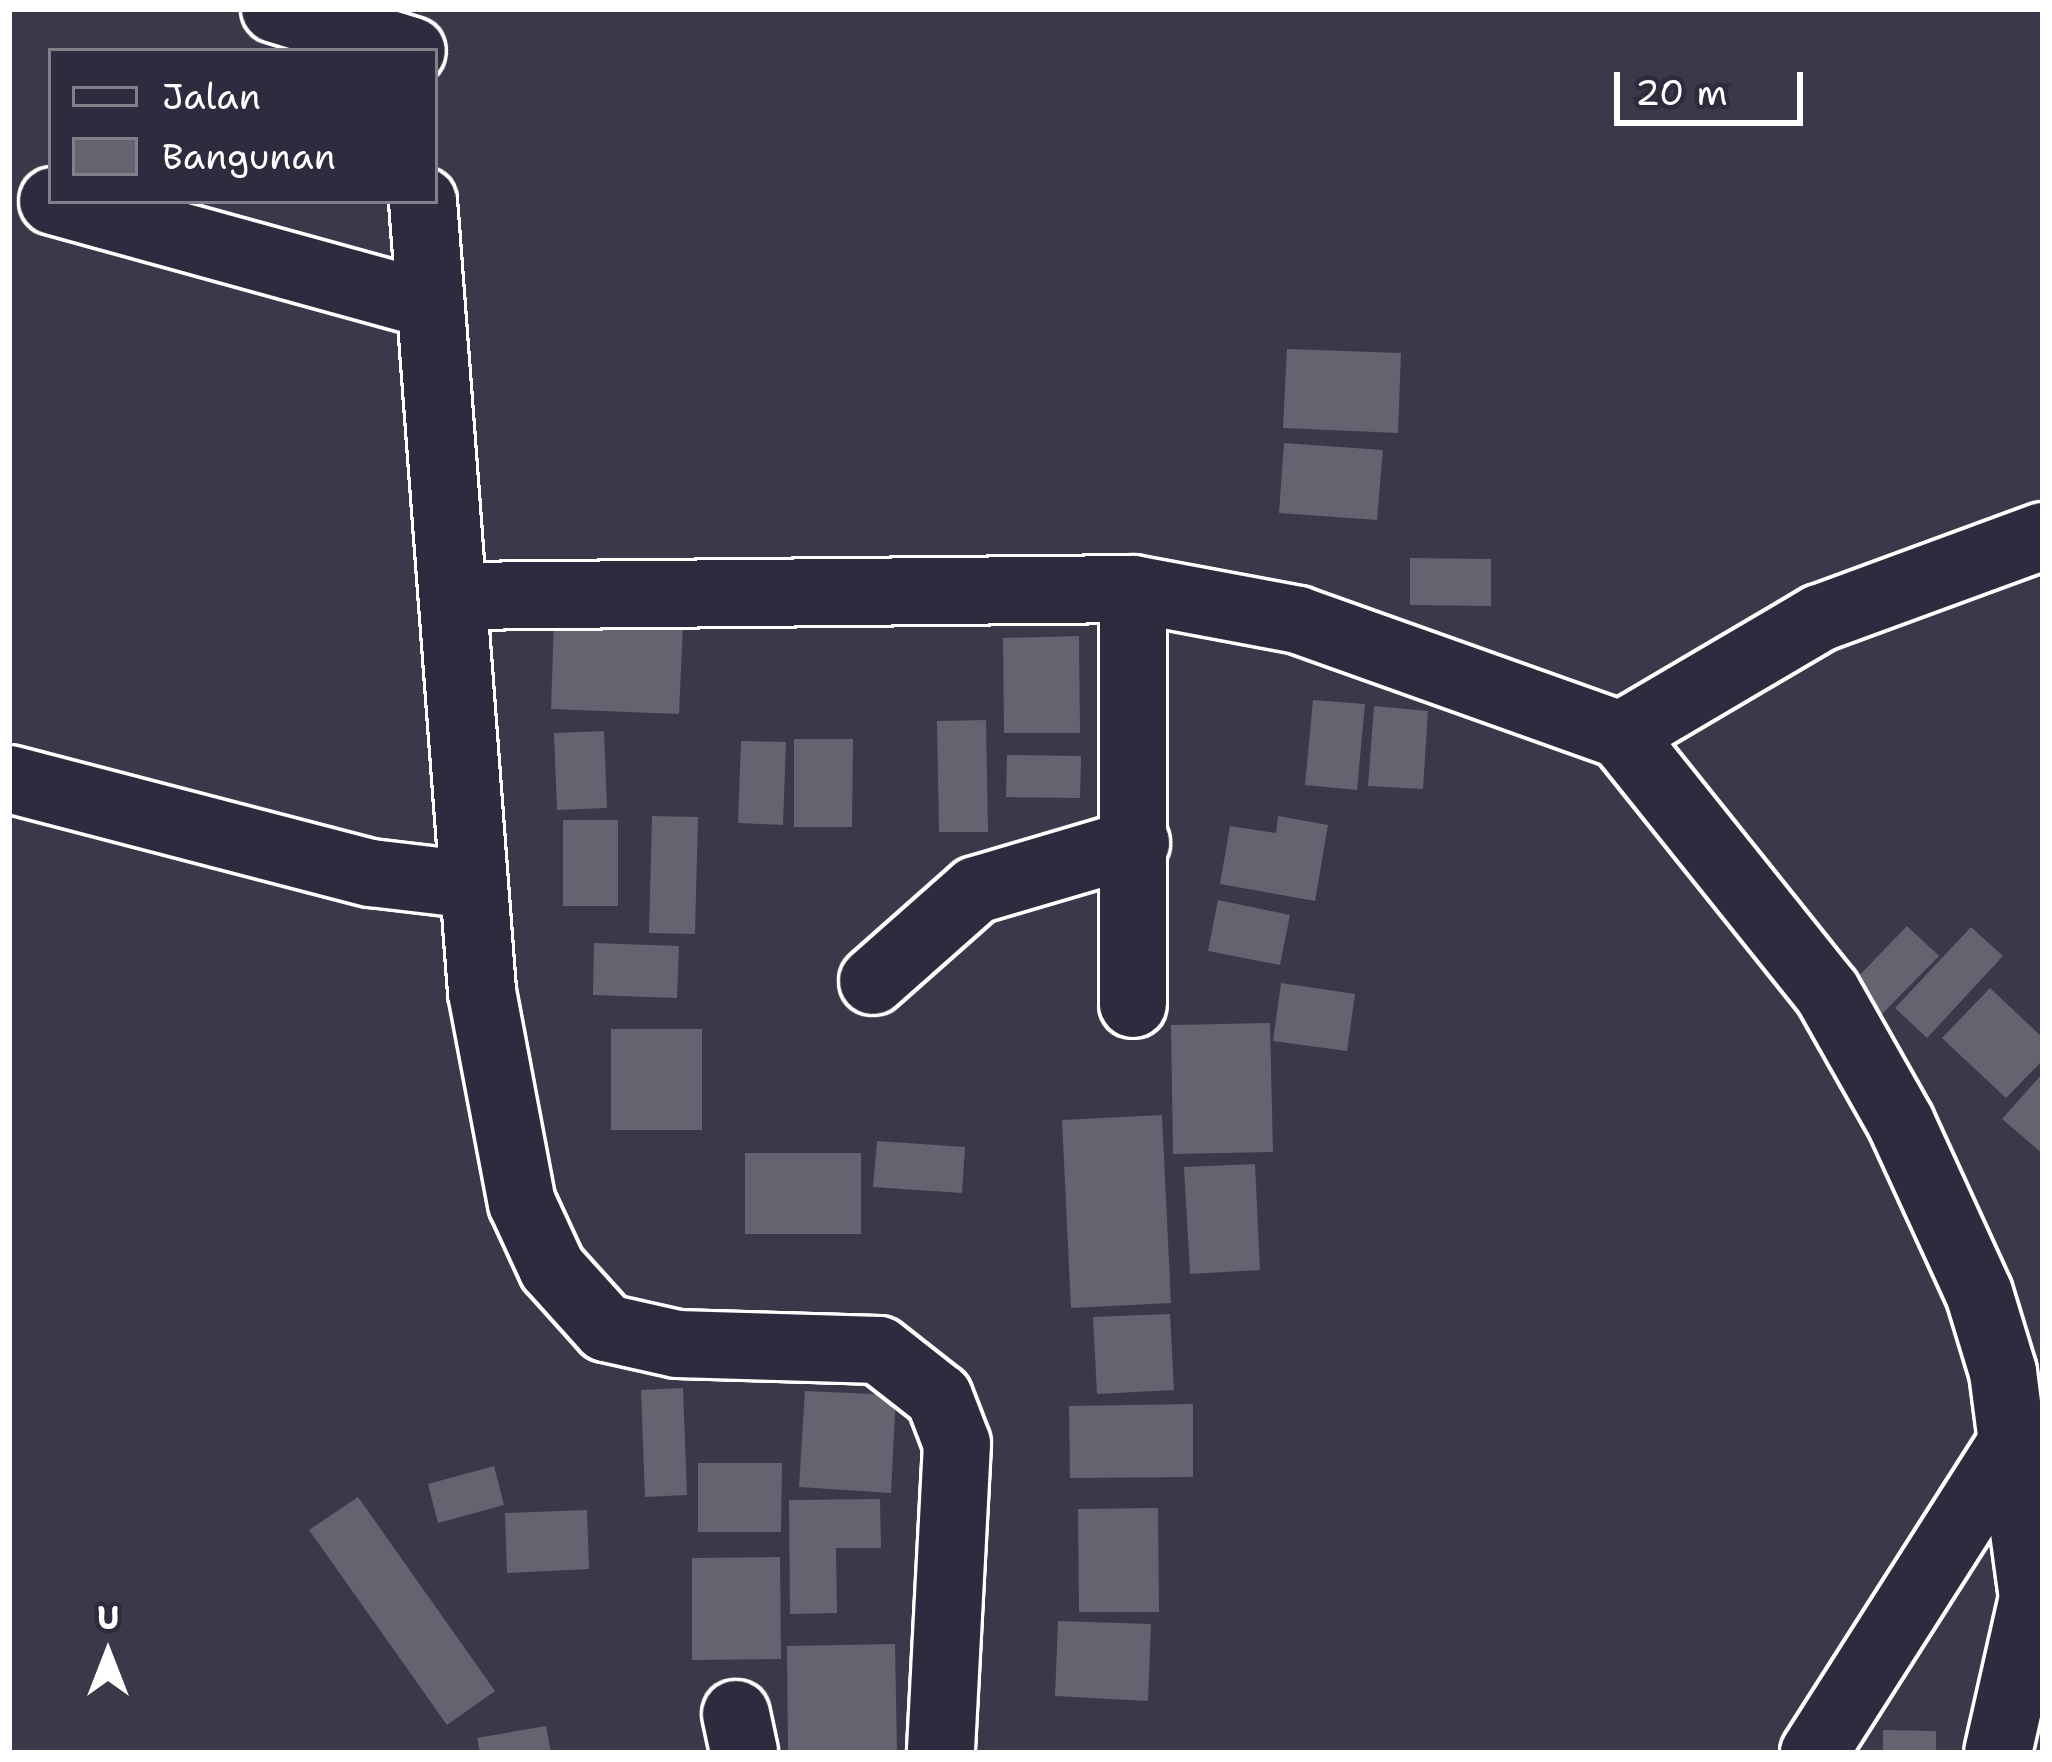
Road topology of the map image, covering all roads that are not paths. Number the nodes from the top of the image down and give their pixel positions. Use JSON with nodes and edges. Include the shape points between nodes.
{"nodes":[{"id":1,"x":275,"y":9,"type":"edge"},
{"id":2,"x":410,"y":9,"type":"edge"},
{"id":3,"x":402,"y":48,"type":"edge"},
{"id":4,"x":412,"y":48,"type":"edge"},
{"id":5,"x":9,"y":189,"type":"edge"},
{"id":6,"x":48,"y":200,"type":"edge"},
{"id":7,"x":63,"y":204,"type":"edge"},
{"id":8,"x":423,"y":204,"type":"edge"},
{"id":9,"x":430,"y":305,"type":"junction"},
{"id":10,"x":2043,"y":536,"type":"edge"},
{"id":11,"x":1133,"y":590,"type":"junction"},
{"id":12,"x":455,"y":596,"type":"junction"},
{"id":13,"x":1622,"y":735,"type":"junction"},
{"id":14,"x":9,"y":779,"type":"edge"},
{"id":15,"x":1136,"y":843,"type":"junction"},
{"id":16,"x":465,"y":885,"type":"junction"},
{"id":17,"x":873,"y":981,"type":"dead end"},
{"id":18,"x":1133,"y":1004,"type":"dead end"},
{"id":19,"x":2023,"y":1369,"type":"edge"},
{"id":20,"x":2012,"y":1442,"type":"junction"},
{"id":21,"x":941,"y":1753,"type":"edge"},
{"id":22,"x":1814,"y":1753,"type":"edge"},
{"id":23,"x":1998,"y":1753,"type":"edge"}],
"edges":[{"from":1,"to":3,"type":"street"},
{"from":2,"to":4,"type":"street"},
{"from":5,"to":6,"type":"street"},
{"from":7,"to":9,"type":"street"},
{"from":8,"to":9,"type":"street"},
{"from":9,"to":12,"type":"street"},
{"from":10,"to":13,"type":"street","via":[[1820,618]]},
{"from":11,"to":12,"type":"street"},
{"from":11,"to":13,"type":"street","via":[[1331,629]]},
{"from":11,"to":15,"type":"street"},
{"from":12,"to":16,"type":"street"},
{"from":13,"to":19,"type":"street","via":[[1827,992]]},
{"from":14,"to":16,"type":"street","via":[[370,873]]},
{"from":15,"to":17,"type":"street","via":[[976,890]]},
{"from":15,"to":18,"type":"street"},
{"from":16,"to":21,"type":"street","via":[[522,1203],[552,1268],[591,1316],[624,1335],[677,1344],[879,1350],[912,1368],[950,1414],[957,1444]]},
{"from":19,"to":20,"type":"street"},
{"from":20,"to":22,"type":"street"},
{"from":20,"to":23,"type":"street","via":[[2033,1598]]}]}
